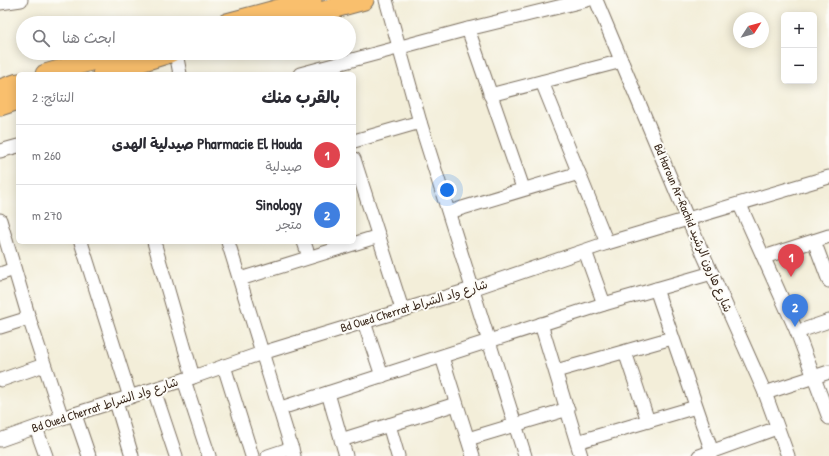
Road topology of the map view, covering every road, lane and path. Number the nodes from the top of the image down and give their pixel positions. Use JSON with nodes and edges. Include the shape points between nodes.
{"nodes":[{"id":1,"x":21,"y":0,"type":"edge"},
{"id":2,"x":312,"y":0,"type":"edge"},
{"id":3,"x":364,"y":0,"type":"edge"},
{"id":4,"x":386,"y":0,"type":"edge"},
{"id":5,"x":587,"y":0,"type":"edge"},
{"id":6,"x":596,"y":0,"type":"edge"},
{"id":7,"x":0,"y":3,"type":"edge"},
{"id":8,"x":253,"y":16,"type":"edge"},
{"id":9,"x":306,"y":16,"type":"edge"},
{"id":10,"x":468,"y":28,"type":"junction"},
{"id":11,"x":398,"y":47,"type":"junction"},
{"id":12,"x":356,"y":59,"type":"edge"},
{"id":13,"x":94,"y":60,"type":"edge"},
{"id":14,"x":147,"y":60,"type":"edge"},
{"id":15,"x":177,"y":60,"type":"edge"},
{"id":16,"x":351,"y":60,"type":"edge"},
{"id":17,"x":622,"y":61,"type":"junction"},
{"id":18,"x":52,"y":72,"type":"edge"},
{"id":19,"x":108,"y":72,"type":"edge"},
{"id":20,"x":180,"y":72,"type":"edge"},
{"id":21,"x":307,"y":72,"type":"edge"},
{"id":22,"x":542,"y":82,"type":"junction"},
{"id":23,"x":16,"y":84,"type":"edge"},
{"id":24,"x":0,"y":88,"type":"edge"},
{"id":25,"x":490,"y":95,"type":"junction"},
{"id":26,"x":16,"y":101,"type":"edge"},
{"id":27,"x":0,"y":106,"type":"edge"},
{"id":28,"x":420,"y":122,"type":"junction"},
{"id":29,"x":356,"y":140,"type":"edge"},
{"id":30,"x":16,"y":147,"type":"edge"},
{"id":31,"x":0,"y":151,"type":"edge"},
{"id":32,"x":356,"y":165,"type":"edge"},
{"id":33,"x":579,"y":173,"type":"junction"},
{"id":34,"x":829,"y":177,"type":"edge"},
{"id":35,"x":523,"y":188,"type":"junction"},
{"id":36,"x":740,"y":205,"type":"junction"},
{"id":37,"x":449,"y":212,"type":"junction"},
{"id":38,"x":0,"y":220,"type":"edge"},
{"id":39,"x":688,"y":220,"type":"junction"},
{"id":40,"x":379,"y":236,"type":"junction"},
{"id":41,"x":829,"y":236,"type":"edge"},
{"id":42,"x":814,"y":241,"type":"junction"},
{"id":43,"x":356,"y":243,"type":"edge"},
{"id":44,"x":607,"y":243,"type":"junction"},
{"id":45,"x":82,"y":244,"type":"edge"},
{"id":46,"x":154,"y":244,"type":"edge"},
{"id":47,"x":229,"y":244,"type":"edge"},
{"id":48,"x":305,"y":244,"type":"edge"},
{"id":49,"x":354,"y":244,"type":"edge"},
{"id":50,"x":585,"y":251,"type":"junction"},
{"id":51,"x":764,"y":257,"type":"junction"},
{"id":52,"x":309,"y":258,"type":"junction"},
{"id":53,"x":14,"y":269,"type":"junction"},
{"id":54,"x":712,"y":273,"type":"junction"},
{"id":55,"x":0,"y":274,"type":"edge"},
{"id":56,"x":240,"y":279,"type":"junction"},
{"id":57,"x":829,"y":280,"type":"edge"},
{"id":58,"x":472,"y":289,"type":"junction"},
{"id":59,"x":656,"y":289,"type":"junction"},
{"id":60,"x":604,"y":304,"type":"junction"},
{"id":61,"x":402,"y":309,"type":"junction"},
{"id":62,"x":29,"y":318,"type":"junction"},
{"id":63,"x":829,"y":321,"type":"edge"},
{"id":64,"x":364,"y":322,"type":"junction"},
{"id":65,"x":541,"y":324,"type":"junction"},
{"id":66,"x":0,"y":327,"type":"edge"},
{"id":67,"x":796,"y":332,"type":"junction"},
{"id":68,"x":672,"y":338,"type":"junction"},
{"id":69,"x":489,"y":342,"type":"junction"},
{"id":70,"x":625,"y":352,"type":"junction"},
{"id":71,"x":262,"y":353,"type":"junction"},
{"id":72,"x":442,"y":357,"type":"junction"},
{"id":73,"x":44,"y":365,"type":"junction"},
{"id":74,"x":224,"y":366,"type":"junction"},
{"id":75,"x":556,"y":371,"type":"junction"},
{"id":76,"x":829,"y":372,"type":"edge"},
{"id":77,"x":382,"y":376,"type":"junction"},
{"id":78,"x":813,"y":377,"type":"junction"},
{"id":79,"x":188,"y":379,"type":"junction"},
{"id":80,"x":1,"y":380,"type":"dead end"},
{"id":81,"x":154,"y":390,"type":"junction"},
{"id":82,"x":328,"y":393,"type":"junction"},
{"id":83,"x":765,"y":393,"type":"junction"},
{"id":84,"x":130,"y":397,"type":"junction"},
{"id":85,"x":116,"y":402,"type":"junction"},
{"id":86,"x":456,"y":404,"type":"junction"},
{"id":87,"x":696,"y":407,"type":"junction"},
{"id":88,"x":281,"y":408,"type":"junction"},
{"id":89,"x":568,"y":409,"type":"junction"},
{"id":90,"x":75,"y":415,"type":"junction"},
{"id":91,"x":62,"y":418,"type":"junction"},
{"id":92,"x":829,"y":418,"type":"edge"},
{"id":93,"x":648,"y":421,"type":"junction"},
{"id":94,"x":389,"y":424,"type":"junction"},
{"id":95,"x":515,"y":424,"type":"junction"},
{"id":96,"x":36,"y":428,"type":"junction"},
{"id":97,"x":777,"y":428,"type":"junction"},
{"id":98,"x":468,"y":439,"type":"junction"},
{"id":99,"x":0,"y":440,"type":"edge"},
{"id":100,"x":341,"y":440,"type":"junction"},
{"id":101,"x":577,"y":442,"type":"junction"},
{"id":102,"x":293,"y":452,"type":"edge"},
{"id":103,"x":706,"y":454,"type":"edge"},
{"id":104,"x":46,"y":456,"type":"edge"},
{"id":105,"x":89,"y":456,"type":"edge"},
{"id":106,"x":132,"y":456,"type":"edge"},
{"id":107,"x":176,"y":456,"type":"edge"},
{"id":108,"x":209,"y":456,"type":"edge"},
{"id":109,"x":252,"y":456,"type":"edge"},
{"id":110,"x":268,"y":456,"type":"edge"},
{"id":111,"x":346,"y":456,"type":"edge"},
{"id":112,"x":398,"y":456,"type":"edge"},
{"id":113,"x":473,"y":456,"type":"edge"},
{"id":114,"x":524,"y":456,"type":"edge"},
{"id":115,"x":581,"y":456,"type":"edge"},
{"id":116,"x":788,"y":456,"type":"edge"}],
"edges":[{"from":1,"to":7,"type":"street"},
{"from":2,"to":8,"type":"highway"},
{"from":3,"to":9,"type":"highway"},
{"from":4,"to":11,"type":"street"},
{"from":5,"to":10,"type":"street"},
{"from":6,"to":17,"type":"street","name":"Bd Haroun Ar-Rachid شارع هارون الرشيد"},
{"from":10,"to":11,"type":"street"},
{"from":10,"to":25,"type":"street"},
{"from":11,"to":12,"type":"street"},
{"from":11,"to":28,"type":"street"},
{"from":13,"to":18,"type":"highway"},
{"from":14,"to":19,"type":"highway"},
{"from":15,"to":20,"type":"street"},
{"from":16,"to":21,"type":"street"},
{"from":17,"to":22,"type":"street"},
{"from":17,"to":39,"type":"street","name":"Bd Haroun Ar-Rachid شارع هارون الرشيد"},
{"from":22,"to":25,"type":"street"},
{"from":22,"to":33,"type":"street"},
{"from":23,"to":24,"type":"highway"},
{"from":25,"to":35,"type":"street"},
{"from":26,"to":27,"type":"highway"},
{"from":28,"to":29,"type":"street"},
{"from":28,"to":37,"type":"street"},
{"from":30,"to":31,"type":"street"},
{"from":32,"to":40,"type":"street"},
{"from":33,"to":35,"type":"street"},
{"from":33,"to":44,"type":"street"},
{"from":34,"to":36,"type":"street","name":"Bd Oued Cherrat شارع واد الشراط"},
{"from":35,"to":37,"type":"street"},
{"from":36,"to":39,"type":"street","name":"Bd Oued Cherrat شارع واد الشراط"},
{"from":36,"to":51,"type":"street"},
{"from":37,"to":58,"type":"street"},
{"from":38,"to":53,"type":"street"},
{"from":39,"to":44,"type":"street","name":"Bd Oued Cherrat شارع واد الشراط"},
{"from":39,"to":54,"type":"street","name":"Bd Haroun Ar-Rachid شارع هارون الرشيد"},
{"from":40,"to":43,"type":"street"},
{"from":40,"to":61,"type":"street"},
{"from":41,"to":42,"type":"street"},
{"from":42,"to":51,"type":"street"},
{"from":42,"to":57,"type":"street"},
{"from":44,"to":50,"type":"street","name":"Bd Oued Cherrat شارع واد الشراط"},
{"from":45,"to":84,"type":"street"},
{"from":46,"to":79,"type":"street"},
{"from":47,"to":56,"type":"street"},
{"from":48,"to":52,"type":"street"},
{"from":49,"to":52,"type":"street"},
{"from":50,"to":58,"type":"street","name":"Bd Oued Cherrat شارع واد الشراط"},
{"from":50,"to":60,"type":"street"},
{"from":51,"to":67,"type":"street"},
{"from":52,"to":56,"type":"street"},
{"from":53,"to":55,"type":"street"},
{"from":53,"to":62,"type":"street"},
{"from":54,"to":59,"type":"street"},
{"from":54,"to":83,"type":"street","name":"Bd Haroun Ar-Rachid شارع هارون الرشيد"},
{"from":56,"to":71,"type":"street"},
{"from":58,"to":61,"type":"street","name":"Bd Oued Cherrat شارع واد الشراط"},
{"from":58,"to":69,"type":"street"},
{"from":59,"to":60,"type":"street"},
{"from":59,"to":68,"type":"street"},
{"from":60,"to":65,"type":"street"},
{"from":61,"to":64,"type":"street","name":"Bd Oued Cherrat شارع واد الشراط"},
{"from":62,"to":66,"type":"street"},
{"from":62,"to":73,"type":"street"},
{"from":63,"to":67,"type":"street"},
{"from":64,"to":71,"type":"street","name":"Bd Oued Cherrat شارع واد الشراط"},
{"from":64,"to":77,"type":"street"},
{"from":65,"to":69,"type":"street"},
{"from":65,"to":75,"type":"street"},
{"from":67,"to":78,"type":"street"},
{"from":68,"to":70,"type":"street"},
{"from":68,"to":87,"type":"street"},
{"from":69,"to":72,"type":"street"},
{"from":69,"to":95,"type":"street"},
{"from":70,"to":75,"type":"street"},
{"from":70,"to":93,"type":"street"},
{"from":71,"to":74,"type":"street","name":"Bd Oued Cherrat شارع واد الشراط"},
{"from":71,"to":88,"type":"street"},
{"from":72,"to":77,"type":"street"},
{"from":72,"to":86,"type":"street"},
{"from":73,"to":80,"type":"street"},
{"from":73,"to":91,"type":"street"},
{"from":74,"to":79,"type":"street","name":"Bd Oued Cherrat شارع واد الشراط"},
{"from":74,"to":109,"type":"street"},
{"from":75,"to":89,"type":"street"},
{"from":76,"to":78,"type":"street"},
{"from":77,"to":82,"type":"street"},
{"from":78,"to":83,"type":"street"},
{"from":78,"to":92,"type":"street"},
{"from":79,"to":81,"type":"street","name":"Bd Oued Cherrat شارع واد الشراط"},
{"from":79,"to":108,"type":"street"},
{"from":81,"to":84,"type":"street","name":"Bd Oued Cherrat شارع واد الشراط"},
{"from":81,"to":107,"type":"street"},
{"from":82,"to":88,"type":"street"},
{"from":82,"to":100,"type":"street"},
{"from":83,"to":97,"type":"street","name":"Bd Haroun Ar-Rachid شارع هارون الرشيد"},
{"from":84,"to":85,"type":"street","name":"Bd Oued Cherrat شارع واد الشراط"},
{"from":85,"to":90,"type":"street","name":"Bd Oued Cherrat شارع واد الشراط"},
{"from":85,"to":106,"type":"street"},
{"from":86,"to":94,"type":"street"},
{"from":86,"to":98,"type":"street"},
{"from":87,"to":93,"type":"street"},
{"from":87,"to":103,"type":"street"},
{"from":88,"to":102,"type":"street"},
{"from":89,"to":95,"type":"street"},
{"from":89,"to":101,"type":"street"},
{"from":90,"to":91,"type":"street","name":"Bd Oued Cherrat شارع واد الشراط"},
{"from":90,"to":105,"type":"street"},
{"from":91,"to":96,"type":"street","name":"Bd Oued Cherrat شارع واد الشراط"},
{"from":93,"to":101,"type":"street"},
{"from":94,"to":100,"type":"street"},
{"from":94,"to":112,"type":"street"},
{"from":95,"to":98,"type":"street"},
{"from":95,"to":114,"type":"street"},
{"from":96,"to":99,"type":"street","name":"Bd Oued Cherrat شارع واد الشراط"},
{"from":96,"to":104,"type":"street"},
{"from":97,"to":103,"type":"street"},
{"from":97,"to":116,"type":"street","name":"Bd Haroun Ar-Rachid شارع هارون الرشيد"},
{"from":98,"to":113,"type":"street"},
{"from":100,"to":111,"type":"street"},
{"from":101,"to":115,"type":"street"},
{"from":102,"to":110,"type":"street"}]}
